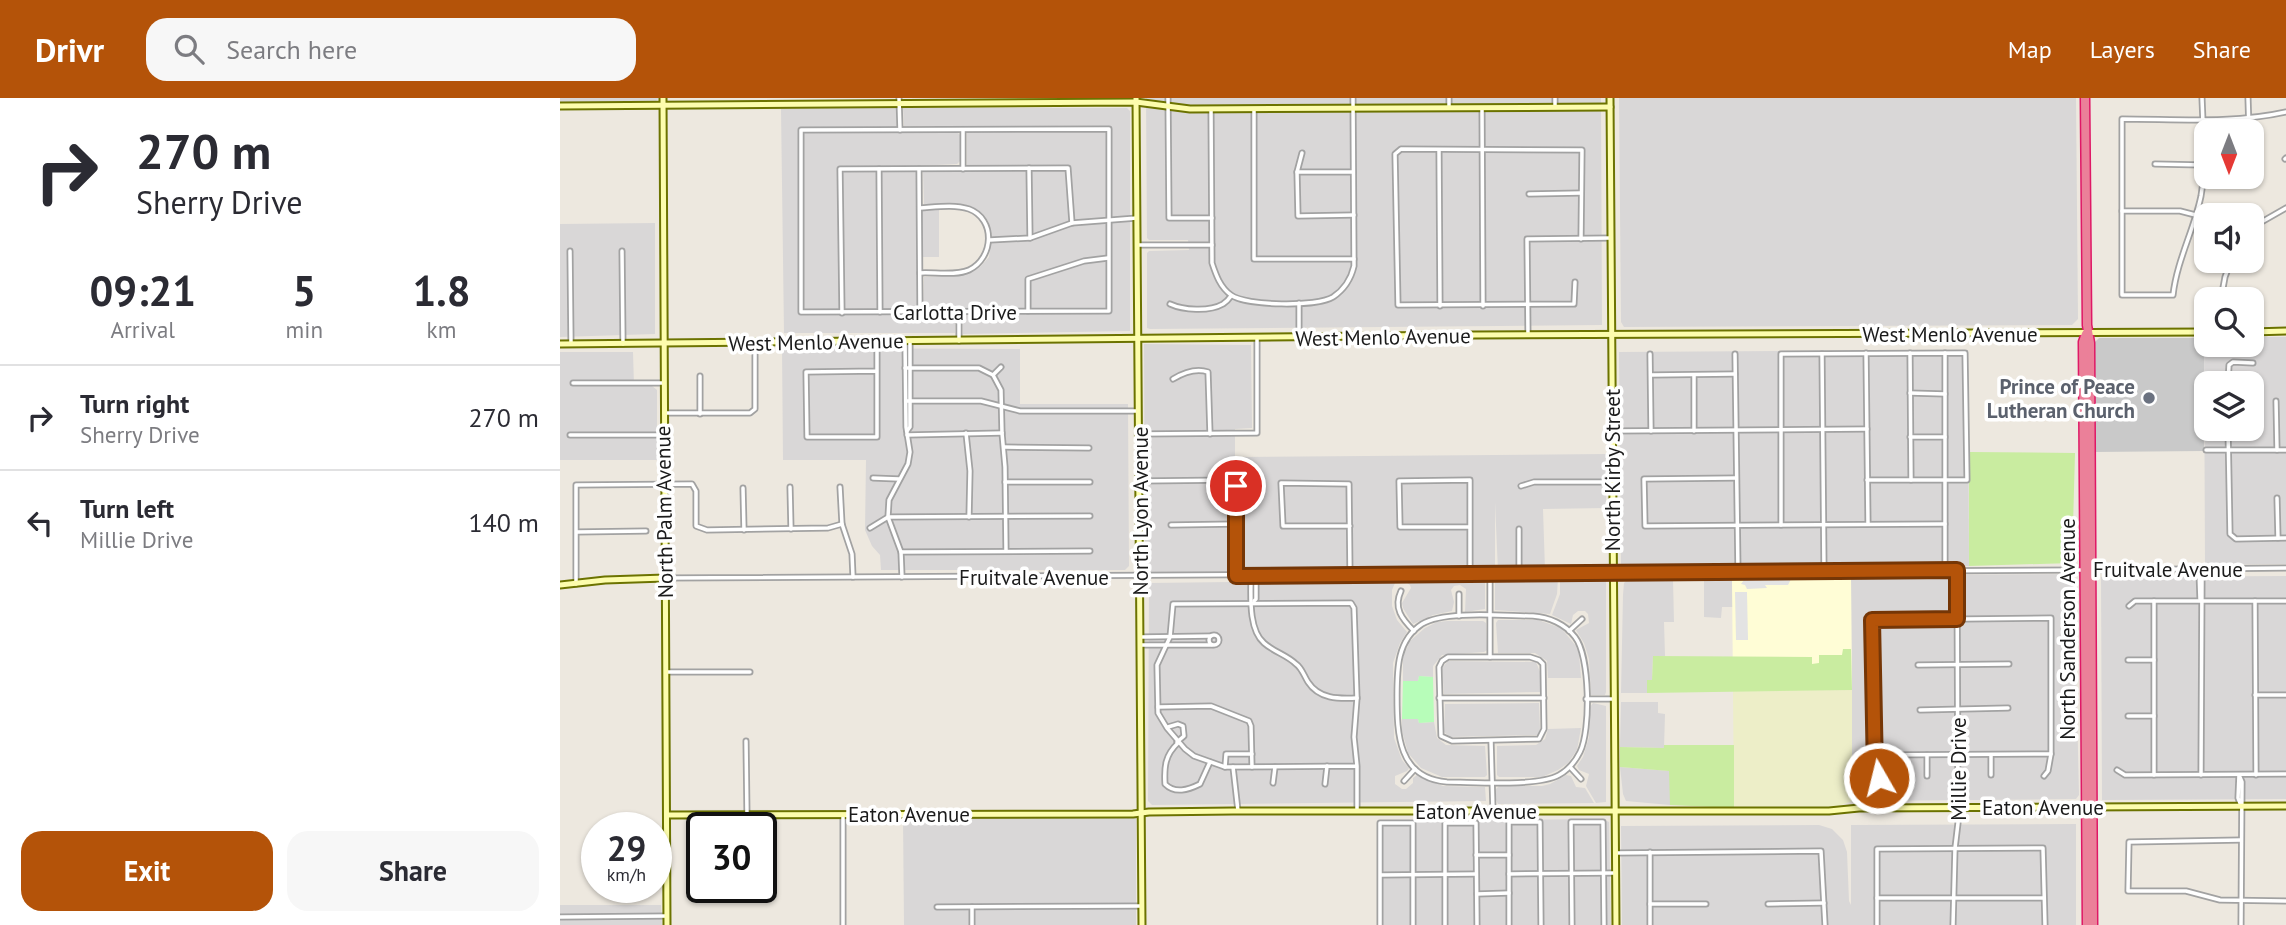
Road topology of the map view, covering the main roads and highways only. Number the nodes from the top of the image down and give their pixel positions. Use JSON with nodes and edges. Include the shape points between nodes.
{"nodes":[{"id":1,"x":2085,"y":98,"type":"edge"},
{"id":2,"x":2087,"y":333,"type":"junction"},
{"id":3,"x":2084,"y":449,"type":"junction"},
{"id":4,"x":2091,"y":476,"type":"junction"},
{"id":5,"x":2088,"y":570,"type":"junction"},
{"id":6,"x":2089,"y":807,"type":"junction"},
{"id":7,"x":2087,"y":925,"type":"edge"},
{"id":8,"x":2093,"y":925,"type":"edge"}],
"edges":[{"from":1,"to":2,"type":"highway","name":"North Sanderson Avenue"},
{"from":2,"to":3,"type":"highway","name":"North Sanderson Avenue","via":[[2083,342]]},
{"from":2,"to":4,"type":"highway","name":"North Sanderson Avenue"},
{"from":3,"to":4,"type":"highway"},
{"from":3,"to":5,"type":"highway","name":"North Sanderson Avenue"},
{"from":4,"to":5,"type":"highway","name":"North Sanderson Avenue"},
{"from":5,"to":6,"type":"highway","name":"North Sanderson Avenue"},
{"from":6,"to":7,"type":"highway","name":"North Sanderson Avenue"},
{"from":6,"to":8,"type":"highway","name":"North Sanderson Avenue"}]}
